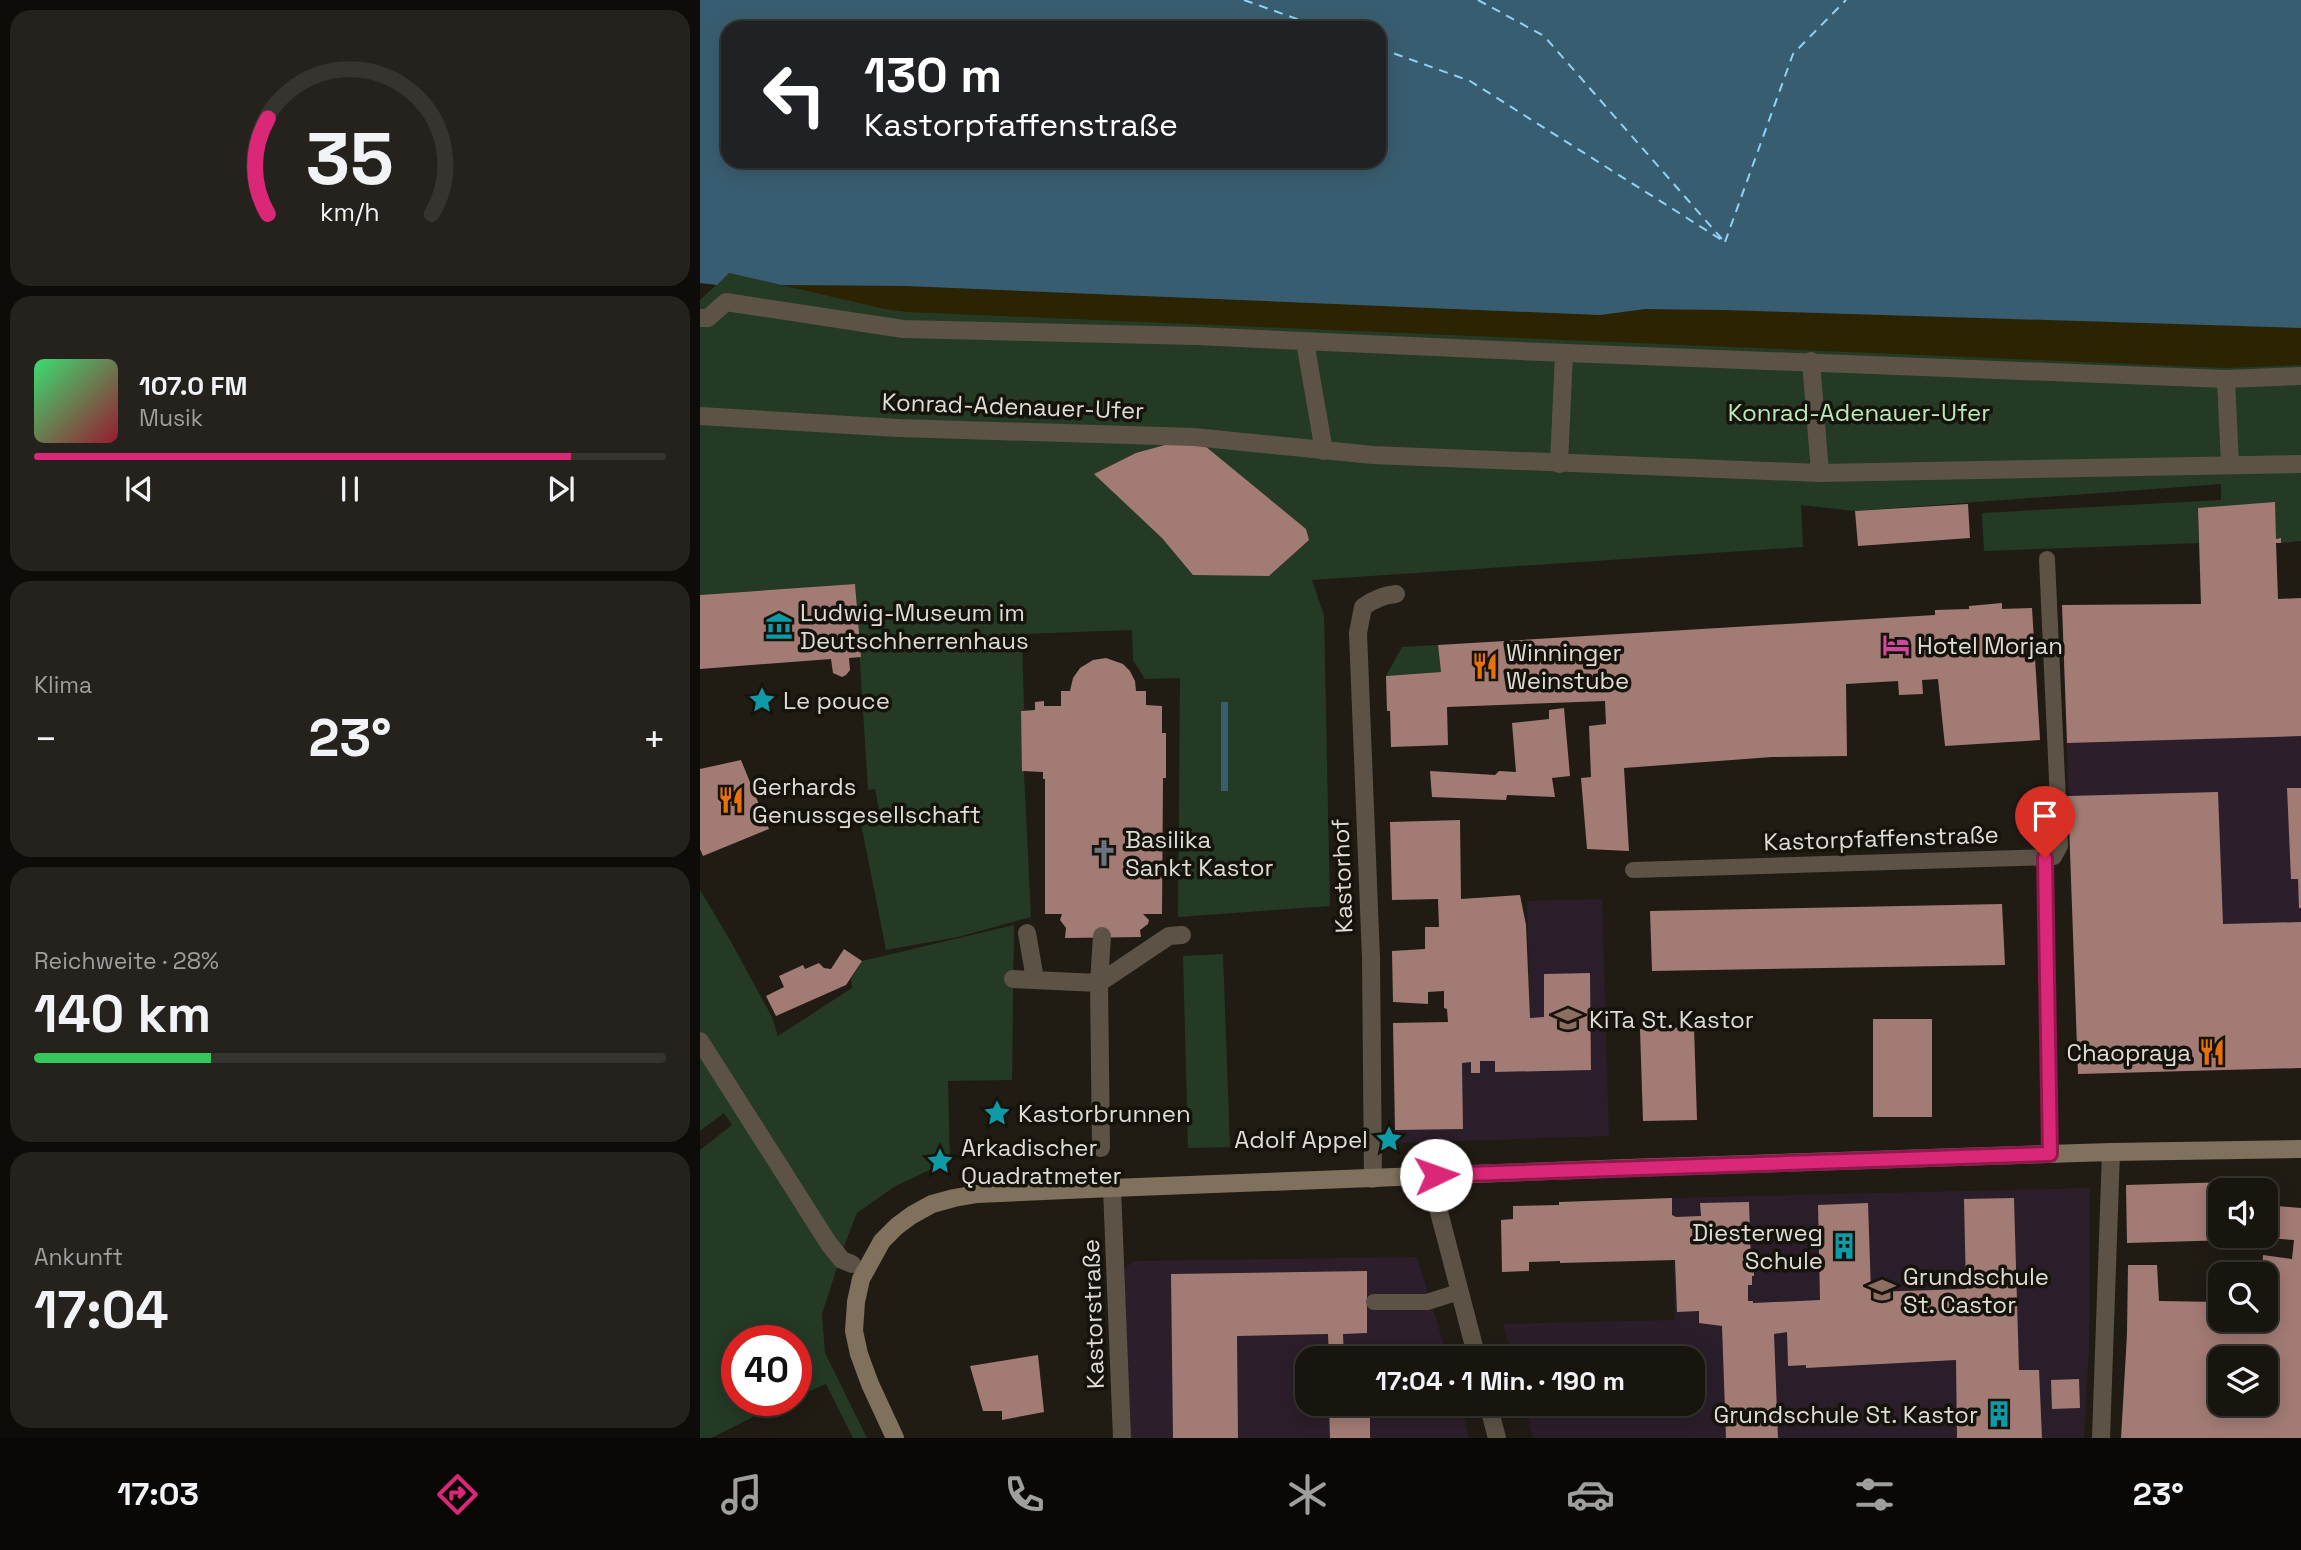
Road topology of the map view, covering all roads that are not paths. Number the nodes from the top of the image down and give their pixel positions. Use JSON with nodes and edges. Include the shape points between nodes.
{"nodes":[{"id":1,"x":700,"y":318,"type":"edge"},
{"id":2,"x":1305,"y":342,"type":"junction"},
{"id":3,"x":1564,"y":352,"type":"junction"},
{"id":4,"x":1811,"y":361,"type":"junction"},
{"id":5,"x":2301,"y":376,"type":"edge"},
{"id":6,"x":2226,"y":379,"type":"junction"},
{"id":7,"x":700,"y":416,"type":"edge"},
{"id":8,"x":1324,"y":451,"type":"junction"},
{"id":9,"x":1559,"y":464,"type":"junction"},
{"id":10,"x":2301,"y":464,"type":"edge"},
{"id":11,"x":2230,"y":465,"type":"junction"},
{"id":12,"x":1820,"y":473,"type":"junction"},
{"id":13,"x":2047,"y":559,"type":"dead end"},
{"id":14,"x":1396,"y":594,"type":"dead end"},
{"id":15,"x":2045,"y":858,"type":"junction"},
{"id":16,"x":1633,"y":870,"type":"dead end"},
{"id":17,"x":1027,"y":933,"type":"dead end"},
{"id":18,"x":1102,"y":936,"type":"dead end"},
{"id":19,"x":1182,"y":936,"type":"dead end"},
{"id":20,"x":1013,"y":979,"type":"dead end"},
{"id":21,"x":1035,"y":979,"type":"junction"},
{"id":22,"x":1099,"y":983,"type":"junction"},
{"id":23,"x":700,"y":1041,"type":"edge"},
{"id":24,"x":1101,"y":1148,"type":"dead end"},
{"id":25,"x":2301,"y":1149,"type":"edge"},
{"id":26,"x":2111,"y":1152,"type":"junction"},
{"id":27,"x":2050,"y":1154,"type":"junction"},
{"id":28,"x":1436,"y":1175,"type":"junction"},
{"id":29,"x":1373,"y":1179,"type":"junction"},
{"id":30,"x":1112,"y":1188,"type":"junction"},
{"id":31,"x":859,"y":1267,"type":"junction"},
{"id":32,"x":1459,"y":1292,"type":"junction"},
{"id":33,"x":1374,"y":1302,"type":"dead end"},
{"id":34,"x":1474,"y":1346,"type":"edge"},
{"id":35,"x":1491,"y":1416,"type":"edge"},
{"id":36,"x":895,"y":1438,"type":"edge"},
{"id":37,"x":1122,"y":1438,"type":"edge"},
{"id":38,"x":1497,"y":1438,"type":"edge"},
{"id":39,"x":2101,"y":1438,"type":"edge"}],
"edges":[{"from":1,"to":2,"type":"street","via":[[708,318],[726,302],[903,329]]},
{"from":2,"to":3,"type":"street"},
{"from":2,"to":8,"type":"street"},
{"from":3,"to":4,"type":"street"},
{"from":3,"to":9,"type":"street"},
{"from":4,"to":6,"type":"street"},
{"from":4,"to":12,"type":"street"},
{"from":5,"to":6,"type":"street"},
{"from":6,"to":11,"type":"street"},
{"from":7,"to":8,"type":"street","name":"Konrad-Adenauer-Ufer","via":[[898,428],[1194,437]]},
{"from":8,"to":9,"type":"street","name":"Konrad-Adenauer-Ufer"},
{"from":9,"to":12,"type":"street","name":"Konrad-Adenauer-Ufer"},
{"from":10,"to":11,"type":"street","name":"Konrad-Adenauer-Ufer"},
{"from":11,"to":12,"type":"street","name":"Konrad-Adenauer-Ufer"},
{"from":13,"to":15,"type":"lane","via":[[2060,846],[2054,857]]},
{"from":14,"to":29,"type":"street","name":"Kastorhof","via":[[1363,607],[1358,633],[1371,958]]},
{"from":15,"to":16,"type":"lane","name":"Kastorpfaffenstraße"},
{"from":15,"to":27,"type":"lane"},
{"from":17,"to":21,"type":"street"},
{"from":18,"to":22,"type":"street"},
{"from":19,"to":22,"type":"street","via":[[1169,936]]},
{"from":20,"to":21,"type":"street"},
{"from":21,"to":22,"type":"street"},
{"from":22,"to":24,"type":"street"},
{"from":23,"to":31,"type":"street","via":[[829,1244],[842,1260]]},
{"from":25,"to":26,"type":"street"},
{"from":26,"to":27,"type":"street"},
{"from":26,"to":39,"type":"street"},
{"from":27,"to":28,"type":"street"},
{"from":28,"to":29,"type":"street"},
{"from":28,"to":32,"type":"street","via":[[1438,1208]]},
{"from":29,"to":30,"type":"street"},
{"from":30,"to":31,"type":"street","via":[[977,1195],[932,1205],[912,1215]]},
{"from":30,"to":37,"type":"street","name":"Kastorstraße"},
{"from":31,"to":36,"type":"street","via":[[854,1331],[870,1384]]},
{"from":32,"to":33,"type":"lane","via":[[1427,1302]]},
{"from":32,"to":34,"type":"street"},
{"from":35,"to":38,"type":"street"}]}
